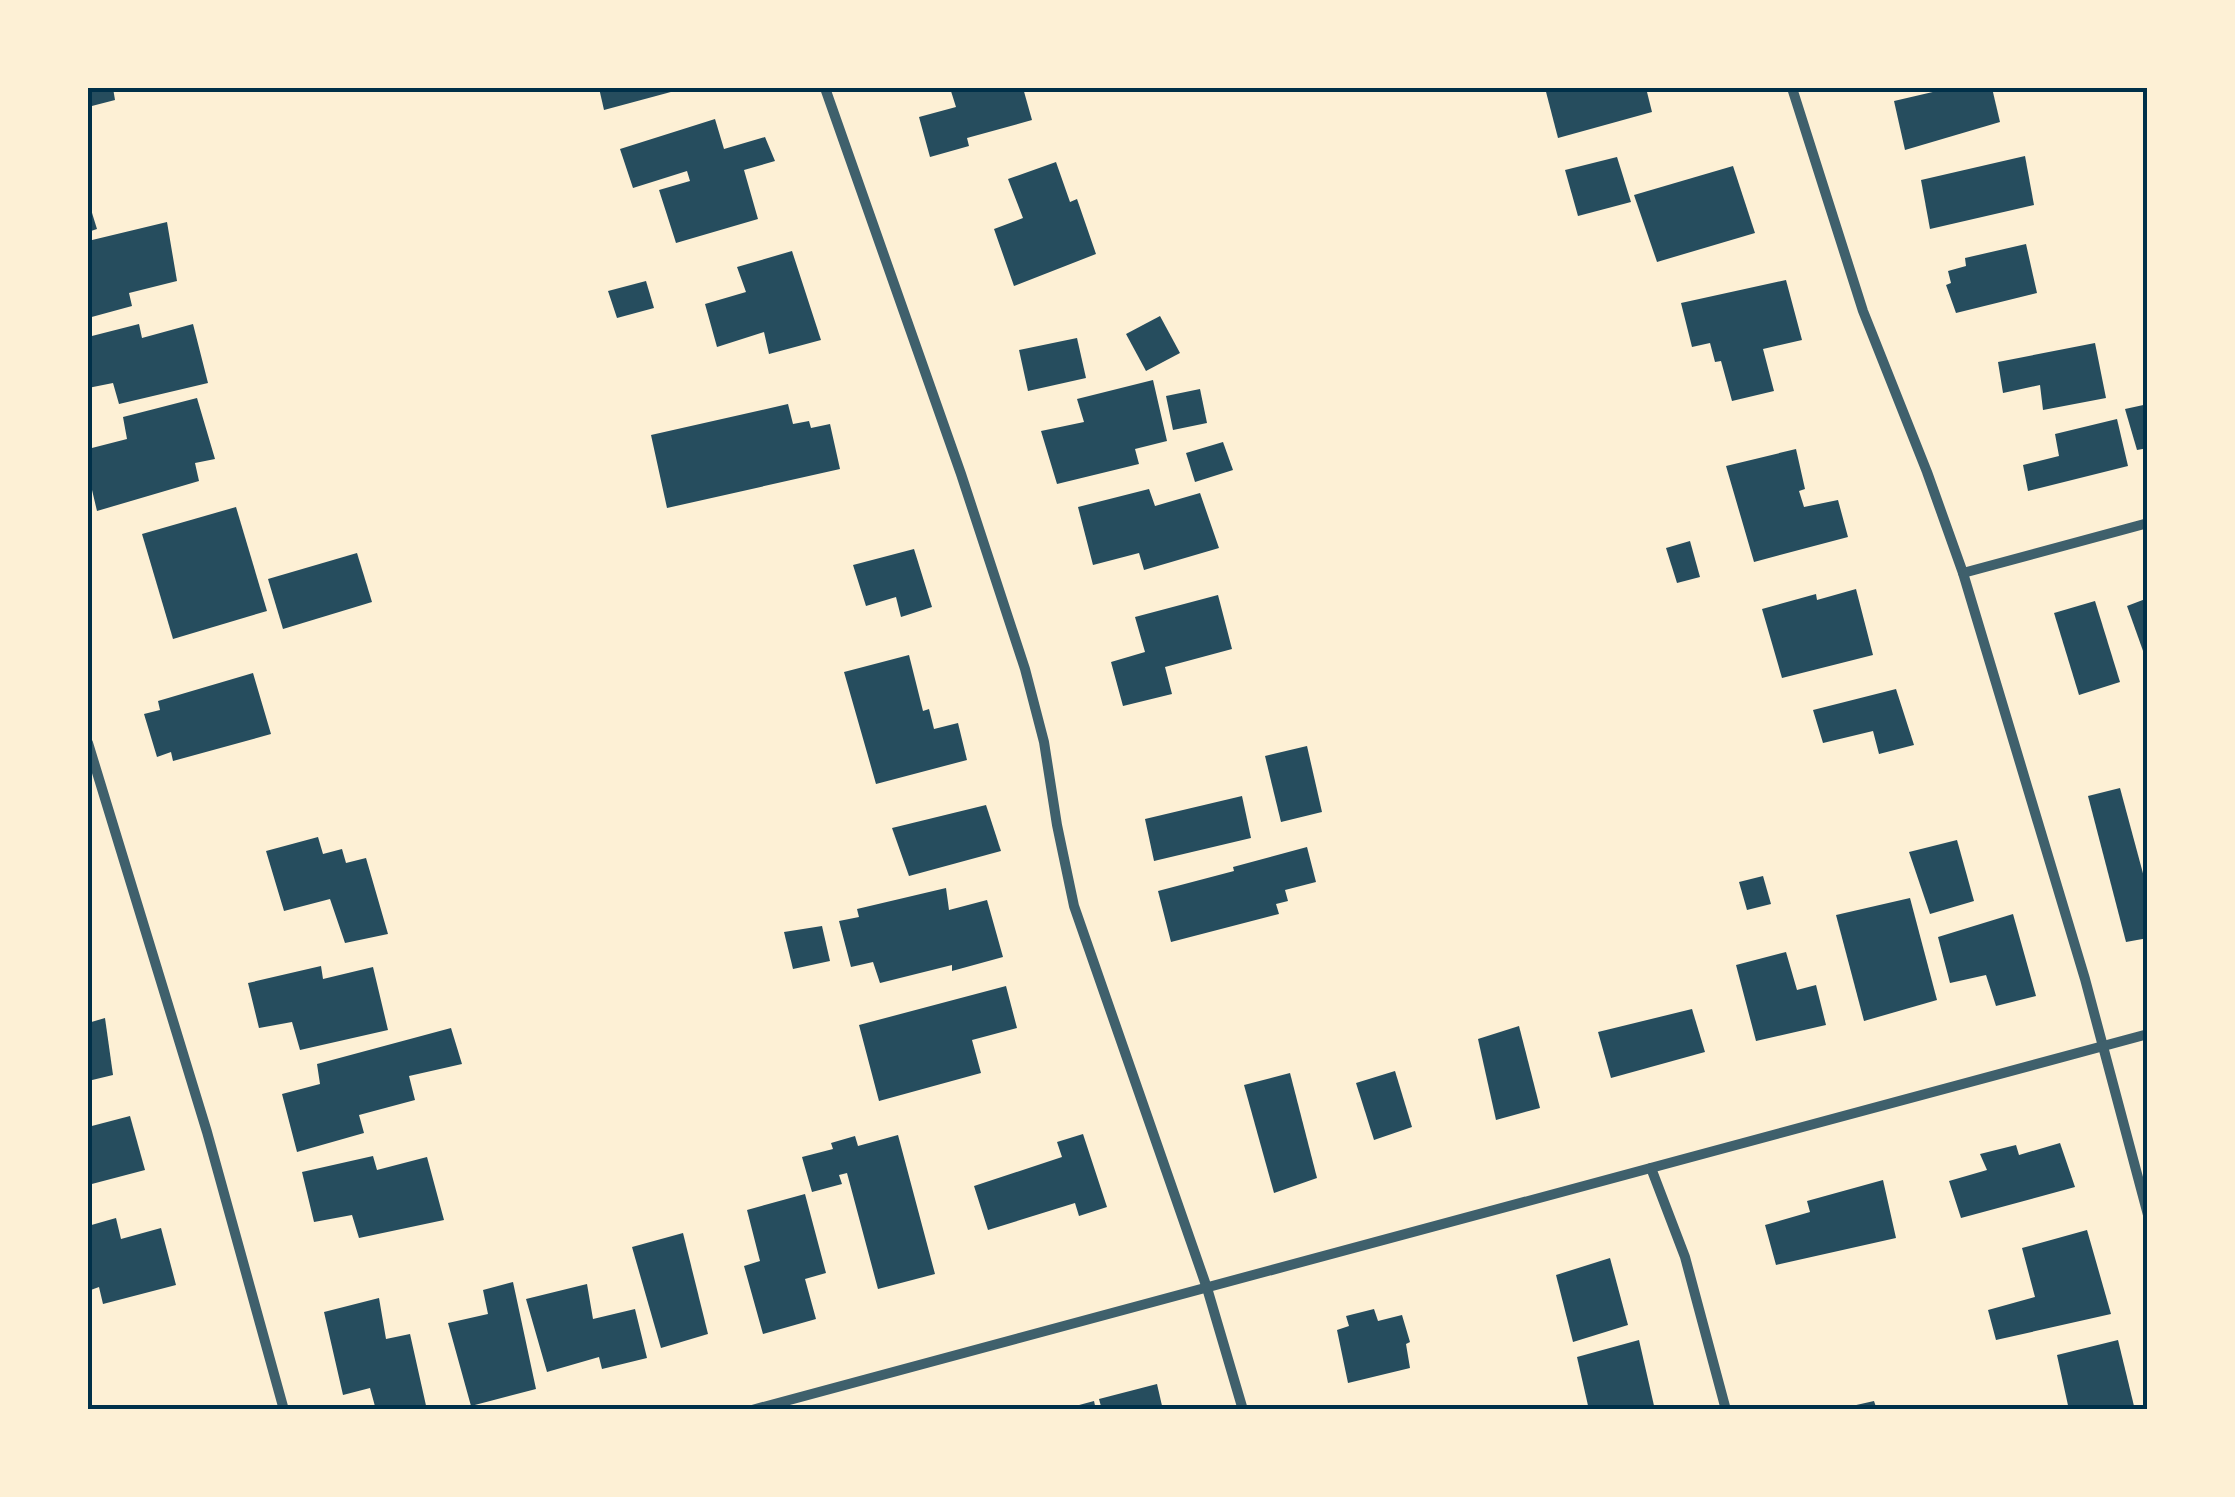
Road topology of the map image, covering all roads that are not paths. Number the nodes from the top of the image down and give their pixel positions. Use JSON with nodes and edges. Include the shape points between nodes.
{"nodes":[{"id":1,"x":825,"y":88,"type":"edge"},
{"id":2,"x":1792,"y":88,"type":"edge"},
{"id":3,"x":2148,"y":523,"type":"edge"},
{"id":4,"x":1963,"y":573,"type":"junction"},
{"id":5,"x":88,"y":743,"type":"edge"},
{"id":6,"x":2148,"y":1034,"type":"edge"},
{"id":7,"x":2102,"y":1046,"type":"junction"},
{"id":8,"x":1652,"y":1168,"type":"junction"},
{"id":9,"x":2148,"y":1215,"type":"edge"},
{"id":10,"x":1207,"y":1288,"type":"junction"},
{"id":11,"x":757,"y":1409,"type":"edge"},
{"id":12,"x":284,"y":1410,"type":"edge"},
{"id":13,"x":1244,"y":1410,"type":"edge"},
{"id":14,"x":1726,"y":1410,"type":"edge"}],
"edges":[{"from":1,"to":10,"type":"street","via":[[1025,669],[1074,906]]},
{"from":2,"to":4,"type":"street","via":[[1863,312]]},
{"from":3,"to":4,"type":"street"},
{"from":4,"to":7,"type":"street"},
{"from":5,"to":12,"type":"street"},
{"from":6,"to":7,"type":"street"},
{"from":7,"to":8,"type":"street"},
{"from":7,"to":9,"type":"street"},
{"from":8,"to":10,"type":"street"},
{"from":8,"to":14,"type":"street","via":[[1685,1257]]},
{"from":10,"to":11,"type":"street"},
{"from":10,"to":13,"type":"street"}]}
